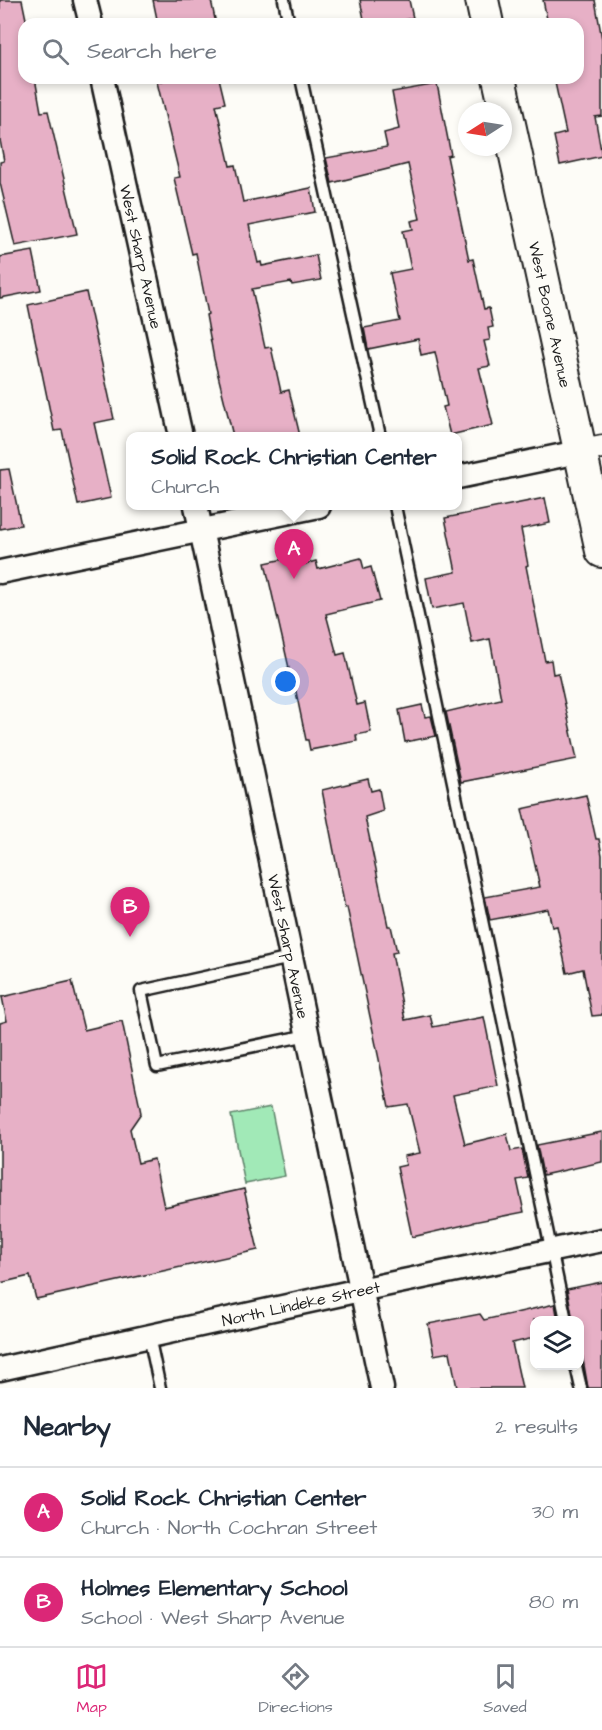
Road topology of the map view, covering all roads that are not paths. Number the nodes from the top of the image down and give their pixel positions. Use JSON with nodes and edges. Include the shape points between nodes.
{"nodes":[{"id":1,"x":85,"y":0,"type":"edge"},
{"id":2,"x":284,"y":0,"type":"edge"},
{"id":3,"x":482,"y":0,"type":"edge"},
{"id":4,"x":90,"y":18,"type":"edge"},
{"id":5,"x":288,"y":18,"type":"edge"},
{"id":6,"x":486,"y":18,"type":"edge"},
{"id":7,"x":103,"y":84,"type":"edge"},
{"id":8,"x":302,"y":84,"type":"edge"},
{"id":9,"x":500,"y":84,"type":"edge"},
{"id":10,"x":180,"y":432,"type":"edge"},
{"id":11,"x":379,"y":432,"type":"edge"},
{"id":12,"x":591,"y":449,"type":"edge"},
{"id":13,"x":462,"y":476,"type":"edge"},
{"id":14,"x":197,"y":510,"type":"edge"},
{"id":15,"x":298,"y":510,"type":"edge"},
{"id":16,"x":396,"y":510,"type":"edge"},
{"id":17,"x":201,"y":528,"type":"junction"},
{"id":18,"x":600,"y":536,"type":"edge"},
{"id":19,"x":0,"y":572,"type":"edge"},
{"id":20,"x":291,"y":958,"type":"junction"},
{"id":21,"x":308,"y":1035,"type":"junction"},
{"id":22,"x":602,"y":1240,"type":"edge"},
{"id":23,"x":551,"y":1251,"type":"junction"},
{"id":24,"x":360,"y":1290,"type":"junction"},
{"id":25,"x":565,"y":1316,"type":"edge"},
{"id":26,"x":149,"y":1336,"type":"junction"},
{"id":27,"x":0,"y":1369,"type":"edge"},
{"id":28,"x":577,"y":1370,"type":"edge"},
{"id":29,"x":160,"y":1388,"type":"edge"},
{"id":30,"x":382,"y":1388,"type":"edge"},
{"id":31,"x":581,"y":1388,"type":"edge"}],
"edges":[{"from":1,"to":4,"type":"street"},
{"from":2,"to":5,"type":"lane"},
{"from":3,"to":6,"type":"main road"},
{"from":7,"to":10,"type":"street","name":"West Sharp Avenue"},
{"from":8,"to":11,"type":"lane"},
{"from":9,"to":12,"type":"main road","name":"West Boone Avenue"},
{"from":12,"to":13,"type":"street"},
{"from":12,"to":18,"type":"main road","name":"West Boone Avenue"},
{"from":14,"to":17,"type":"street","name":"West Sharp Avenue"},
{"from":15,"to":17,"type":"street"},
{"from":16,"to":23,"type":"lane"},
{"from":17,"to":19,"type":"street"},
{"from":17,"to":20,"type":"street","name":"West Sharp Avenue"},
{"from":20,"to":21,"type":"street","name":"West Sharp Avenue"},
{"from":20,"to":21,"type":"lane","via":[[141,991],[157,1066]]},
{"from":21,"to":24,"type":"street","name":"West Sharp Avenue"},
{"from":22,"to":23,"type":"street","name":"North Lindeke Street"},
{"from":23,"to":24,"type":"street","name":"North Lindeke Street"},
{"from":23,"to":25,"type":"lane"},
{"from":24,"to":26,"type":"street","name":"North Lindeke Street"},
{"from":24,"to":30,"type":"street","name":"West Sharp Avenue"},
{"from":26,"to":27,"type":"street","name":"North Lindeke Street"},
{"from":26,"to":29,"type":"lane"},
{"from":28,"to":31,"type":"lane"}]}
